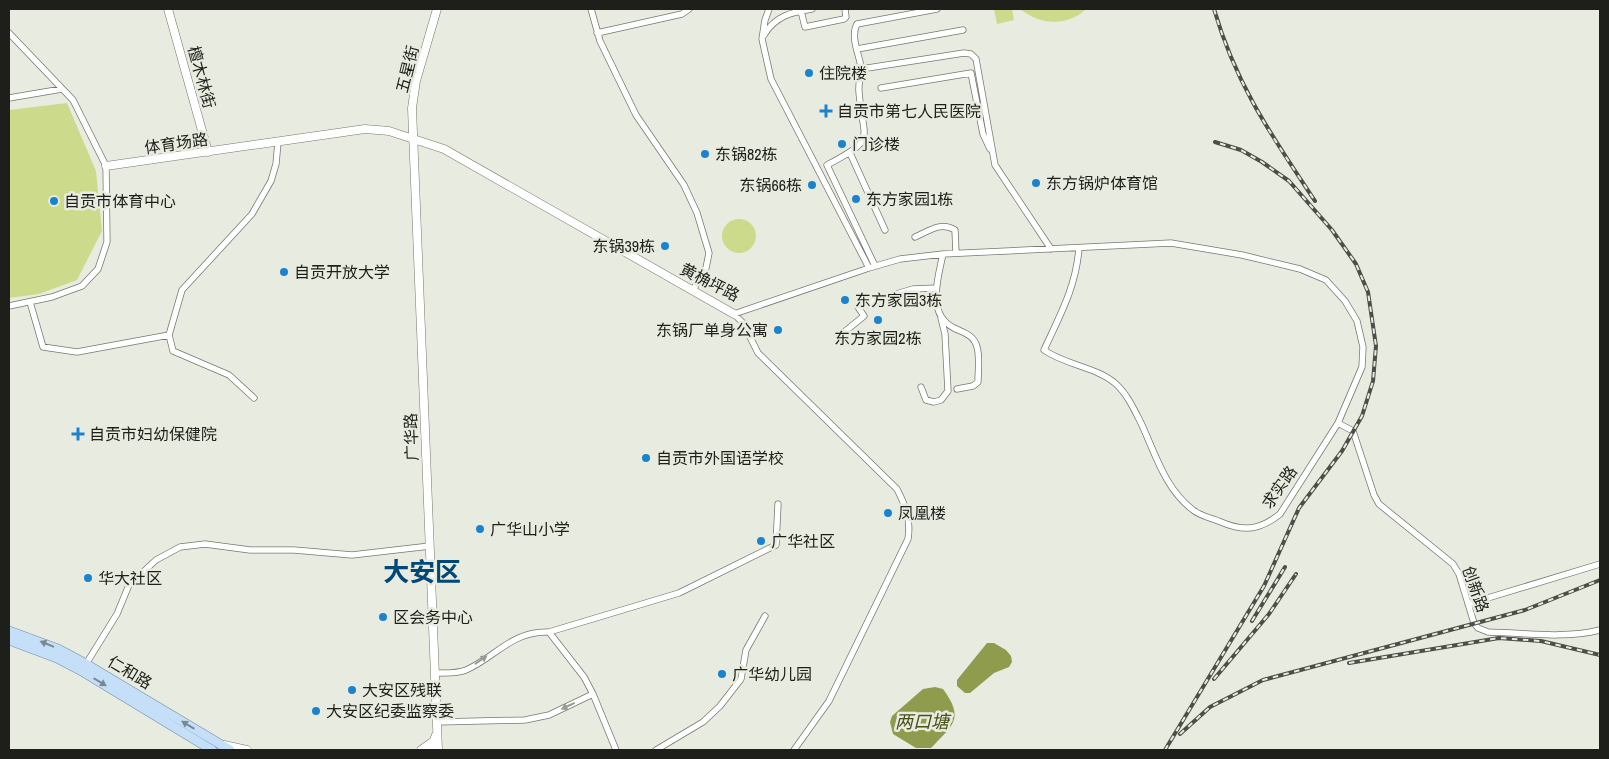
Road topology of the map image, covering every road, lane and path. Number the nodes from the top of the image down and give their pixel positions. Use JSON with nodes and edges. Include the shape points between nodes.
{"nodes":[{"id":1,"x":168,"y":9,"type":"edge"},
{"id":2,"x":437,"y":9,"type":"edge"},
{"id":3,"x":591,"y":9,"type":"edge"},
{"id":4,"x":689,"y":9,"type":"edge"},
{"id":5,"x":769,"y":9,"type":"edge"},
{"id":6,"x":812,"y":9,"type":"edge"},
{"id":7,"x":845,"y":9,"type":"edge"},
{"id":8,"x":938,"y":9,"type":"edge"},
{"id":9,"x":802,"y":11,"type":"junction"},
{"id":10,"x":963,"y":30,"type":"dead end"},
{"id":11,"x":9,"y":33,"type":"edge"},
{"id":12,"x":597,"y":33,"type":"junction"},
{"id":13,"x":762,"y":38,"type":"junction"},
{"id":14,"x":857,"y":49,"type":"junction"},
{"id":15,"x":861,"y":69,"type":"junction"},
{"id":16,"x":881,"y":88,"type":"dead end"},
{"id":17,"x":62,"y":89,"type":"junction"},
{"id":18,"x":9,"y":98,"type":"edge"},
{"id":19,"x":413,"y":137,"type":"junction"},
{"id":20,"x":278,"y":142,"type":"junction"},
{"id":21,"x":208,"y":152,"type":"junction"},
{"id":22,"x":850,"y":152,"type":"junction"},
{"id":23,"x":993,"y":155,"type":"junction"},
{"id":24,"x":106,"y":166,"type":"junction"},
{"id":25,"x":885,"y":230,"type":"dead end"},
{"id":26,"x":915,"y":237,"type":"dead end"},
{"id":27,"x":1079,"y":248,"type":"junction"},
{"id":28,"x":1051,"y":249,"type":"junction"},
{"id":29,"x":956,"y":253,"type":"junction"},
{"id":30,"x":942,"y":254,"type":"junction"},
{"id":31,"x":872,"y":267,"type":"junction"},
{"id":32,"x":936,"y":288,"type":"junction"},
{"id":33,"x":693,"y":290,"type":"junction"},
{"id":34,"x":30,"y":302,"type":"junction"},
{"id":35,"x":9,"y":306,"type":"edge"},
{"id":36,"x":734,"y":314,"type":"junction"},
{"id":37,"x":940,"y":316,"type":"junction"},
{"id":38,"x":843,"y":333,"type":"dead end"},
{"id":39,"x":169,"y":335,"type":"junction"},
{"id":40,"x":921,"y":387,"type":"dead end"},
{"id":41,"x":956,"y":389,"type":"dead end"},
{"id":42,"x":254,"y":398,"type":"dead end"},
{"id":43,"x":1338,"y":423,"type":"junction"},
{"id":44,"x":778,"y":504,"type":"dead end"},
{"id":45,"x":430,"y":546,"type":"junction"},
{"id":46,"x":1600,"y":564,"type":"edge"},
{"id":47,"x":1468,"y":604,"type":"junction"},
{"id":48,"x":765,"y":616,"type":"dead end"},
{"id":49,"x":1600,"y":630,"type":"edge"},
{"id":50,"x":9,"y":631,"type":"edge"},
{"id":51,"x":549,"y":632,"type":"junction"},
{"id":52,"x":9,"y":640,"type":"edge"},
{"id":53,"x":86,"y":664,"type":"junction"},
{"id":54,"x":435,"y":673,"type":"junction"},
{"id":55,"x":593,"y":694,"type":"junction"},
{"id":56,"x":437,"y":722,"type":"junction"},
{"id":57,"x":436,"y":735,"type":"junction"},
{"id":58,"x":221,"y":744,"type":"junction"},
{"id":59,"x":431,"y":747,"type":"edge"},
{"id":60,"x":212,"y":750,"type":"edge"},
{"id":61,"x":230,"y":750,"type":"edge"},
{"id":62,"x":247,"y":750,"type":"edge"},
{"id":63,"x":421,"y":750,"type":"edge"},
{"id":64,"x":438,"y":750,"type":"edge"},
{"id":65,"x":616,"y":750,"type":"edge"},
{"id":66,"x":656,"y":750,"type":"edge"},
{"id":67,"x":794,"y":750,"type":"edge"}],
"edges":[{"from":1,"to":21,"type":"main road","name":"檀木林街"},
{"from":2,"to":19,"type":"main road","name":"五星街","via":[[416,81],[412,108]]},
{"from":3,"to":12,"type":"street"},
{"from":4,"to":12,"type":"street","via":[[682,14]]},
{"from":5,"to":13,"type":"street"},
{"from":6,"to":9,"type":"street"},
{"from":7,"to":9,"type":"street","via":[[844,19],[805,27]]},
{"from":8,"to":14,"type":"street","via":[[857,24],[854,30]]},
{"from":9,"to":13,"type":"street","via":[[781,16]]},
{"from":10,"to":14,"type":"street"},
{"from":11,"to":17,"type":"street"},
{"from":12,"to":33,"type":"street","via":[[636,115],[684,186],[697,212],[709,253],[706,268]]},
{"from":13,"to":31,"type":"street","via":[[766,63],[780,99]]},
{"from":14,"to":15,"type":"street"},
{"from":15,"to":22,"type":"street","via":[[859,94],[866,127],[861,145]]},
{"from":15,"to":23,"type":"street","via":[[971,54],[976,59]]},
{"from":16,"to":23,"type":"street","via":[[971,73],[983,134]]},
{"from":17,"to":18,"type":"street"},
{"from":17,"to":24,"type":"street","via":[[73,100]]},
{"from":19,"to":20,"type":"main road","name":"体育场路","via":[[365,129]]},
{"from":19,"to":33,"type":"main road","name":"黄桷坪路","via":[[444,148]]},
{"from":19,"to":45,"type":"main road","name":"广华路"},
{"from":20,"to":21,"type":"main road","name":"体育场路"},
{"from":20,"to":39,"type":"street","via":[[276,164],[261,200],[182,290]]},
{"from":21,"to":24,"type":"main road","name":"体育场路"},
{"from":22,"to":25,"type":"street"},
{"from":22,"to":31,"type":"street","via":[[827,165]]},
{"from":23,"to":28,"type":"street","via":[[995,165]]},
{"from":24,"to":34,"type":"street","via":[[108,242],[98,269],[82,286]]},
{"from":26,"to":29,"type":"street","via":[[937,226],[948,226],[955,230]]},
{"from":27,"to":28,"type":"street","name":"黄桷坪路"},
{"from":27,"to":43,"type":"street","name":"求实路","via":[[1171,243],[1242,255],[1300,269],[1326,280],[1357,321],[1363,347],[1362,367]]},
{"from":27,"to":43,"type":"street","name":"求实路","via":[[1071,291],[1044,350],[1116,384],[1134,409],[1168,483],[1194,511],[1236,529],[1253,530],[1268,524],[1280,514]]},
{"from":28,"to":29,"type":"street","name":"黄桷坪路"},
{"from":29,"to":30,"type":"street","name":"黄桷坪路"},
{"from":30,"to":31,"type":"street","name":"黄桷坪路","via":[[900,259]]},
{"from":30,"to":32,"type":"street"},
{"from":31,"to":36,"type":"street","name":"黄桷坪路"},
{"from":32,"to":37,"type":"street"},
{"from":32,"to":38,"type":"street","via":[[913,288],[859,305],[864,316]]},
{"from":33,"to":36,"type":"main road","name":"黄桷坪路"},
{"from":34,"to":35,"type":"street"},
{"from":34,"to":39,"type":"street","via":[[42,347],[77,352]]},
{"from":36,"to":67,"type":"street","via":[[743,323],[758,352],[897,489],[907,508],[910,523],[908,539],[829,701]]},
{"from":37,"to":40,"type":"street","via":[[945,334],[948,391],[934,402],[926,400]]},
{"from":37,"to":41,"type":"street","via":[[953,328],[972,337],[977,347],[978,382]]},
{"from":39,"to":42,"type":"street","via":[[173,351],[229,375]]},
{"from":43,"to":47,"type":"street","name":"创新路","via":[[1353,431],[1379,504],[1453,564]]},
{"from":44,"to":51,"type":"street","via":[[776,546],[679,593]]},
{"from":45,"to":53,"type":"street","via":[[352,556],[205,544],[180,547],[156,560],[129,585],[117,614]]},
{"from":45,"to":54,"type":"main road","name":"广华路"},
{"from":46,"to":47,"type":"street"},
{"from":47,"to":49,"type":"street","name":"创新路","via":[[1474,623],[1488,632],[1580,635]]},
{"from":48,"to":66,"type":"street","via":[[746,650],[741,679],[720,706],[703,722]]},
{"from":53,"to":50,"type":"main road","name":"仁和路","one_way":true,"via":[[58,649]]},
{"from":54,"to":51,"type":"street","one_way":true,"via":[[466,670],[522,637]]},
{"from":51,"to":55,"type":"street"},
{"from":52,"to":60,"type":"main road","name":"仁和路","one_way":true,"via":[[80,670]]},
{"from":58,"to":53,"type":"main road","name":"仁和路","one_way":true},
{"from":54,"to":56,"type":"main road","name":"广华路"},
{"from":55,"to":56,"type":"street","one_way":true,"via":[[549,715],[525,720]]},
{"from":55,"to":65,"type":"street"},
{"from":56,"to":57,"type":"main road","name":"广华路"},
{"from":57,"to":59,"type":"main road"},
{"from":57,"to":64,"type":"main road","name":"广华路"},
{"from":58,"to":61,"type":"main road","name":"仁和路"},
{"from":58,"to":62,"type":"main road"},
{"from":59,"to":63,"type":"main road"}]}
